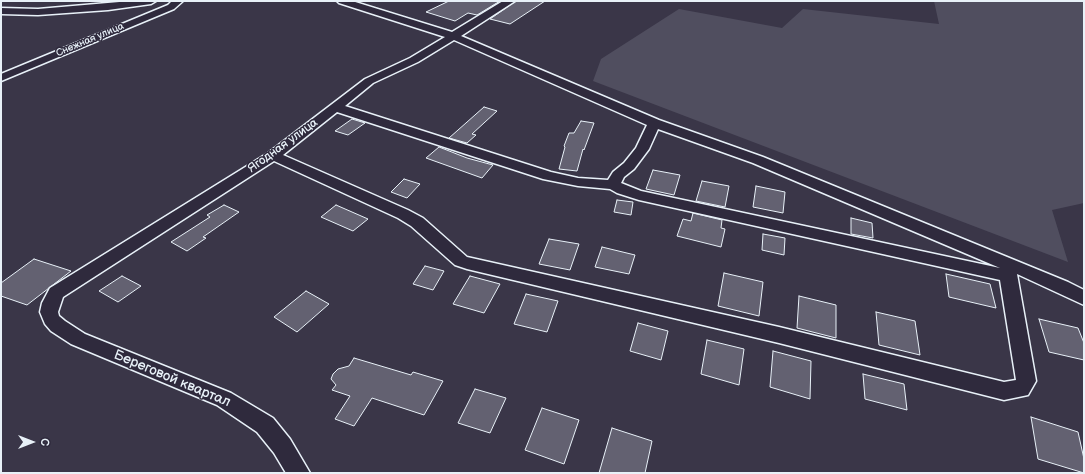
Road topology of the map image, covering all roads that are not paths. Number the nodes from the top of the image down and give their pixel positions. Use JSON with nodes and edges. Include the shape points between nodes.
{"nodes":[{"id":1,"x":150,"y":1,"type":"edge"},
{"id":2,"x":178,"y":1,"type":"edge"},
{"id":3,"x":342,"y":1,"type":"edge"},
{"id":4,"x":510,"y":1,"type":"edge"},
{"id":5,"x":1,"y":10,"type":"edge"},
{"id":6,"x":453,"y":36,"type":"junction"},
{"id":7,"x":1,"y":78,"type":"edge"},
{"id":8,"x":334,"y":107,"type":"junction"},
{"id":9,"x":654,"y":123,"type":"junction"},
{"id":10,"x":273,"y":156,"type":"junction"},
{"id":11,"x":612,"y":185,"type":"junction"},
{"id":12,"x":1008,"y":270,"type":"junction"},
{"id":13,"x":56,"y":293,"type":"joint"},
{"id":14,"x":1084,"y":298,"type":"edge"},
{"id":15,"x":299,"y":473,"type":"edge"}],
"edges":[{"from":1,"to":5,"type":"street","via":[[38,12]]},
{"from":2,"to":7,"type":"street","name":"Снежная улица","via":[[171,7]]},
{"from":3,"to":6,"type":"street"},
{"from":4,"to":6,"type":"street","name":"Ягодная улица"},
{"from":6,"to":8,"type":"street","name":"Ягодная улица","via":[[414,60],[369,81]]},
{"from":6,"to":9,"type":"street"},
{"from":8,"to":10,"type":"street","name":"Ягодная улица"},
{"from":8,"to":11,"type":"street","via":[[548,176]]},
{"from":9,"to":11,"type":"street","via":[[642,149]]},
{"from":9,"to":12,"type":"street","via":[[758,160],[976,250]]},
{"from":10,"to":12,"type":"street","via":[[412,219],[461,261],[473,265],[1004,391],[1021,389],[1026,381]]},
{"from":10,"to":13,"type":"street","name":"Ягодная улица"},
{"from":11,"to":12,"type":"street","via":[[639,195]]},
{"from":12,"to":14,"type":"street","via":[[1062,287]]},
{"from":13,"to":15,"type":"street","name":"Береговой квартал","via":[[49,312],[51,319],[58,326],[78,339],[224,399],[266,425]]}]}
